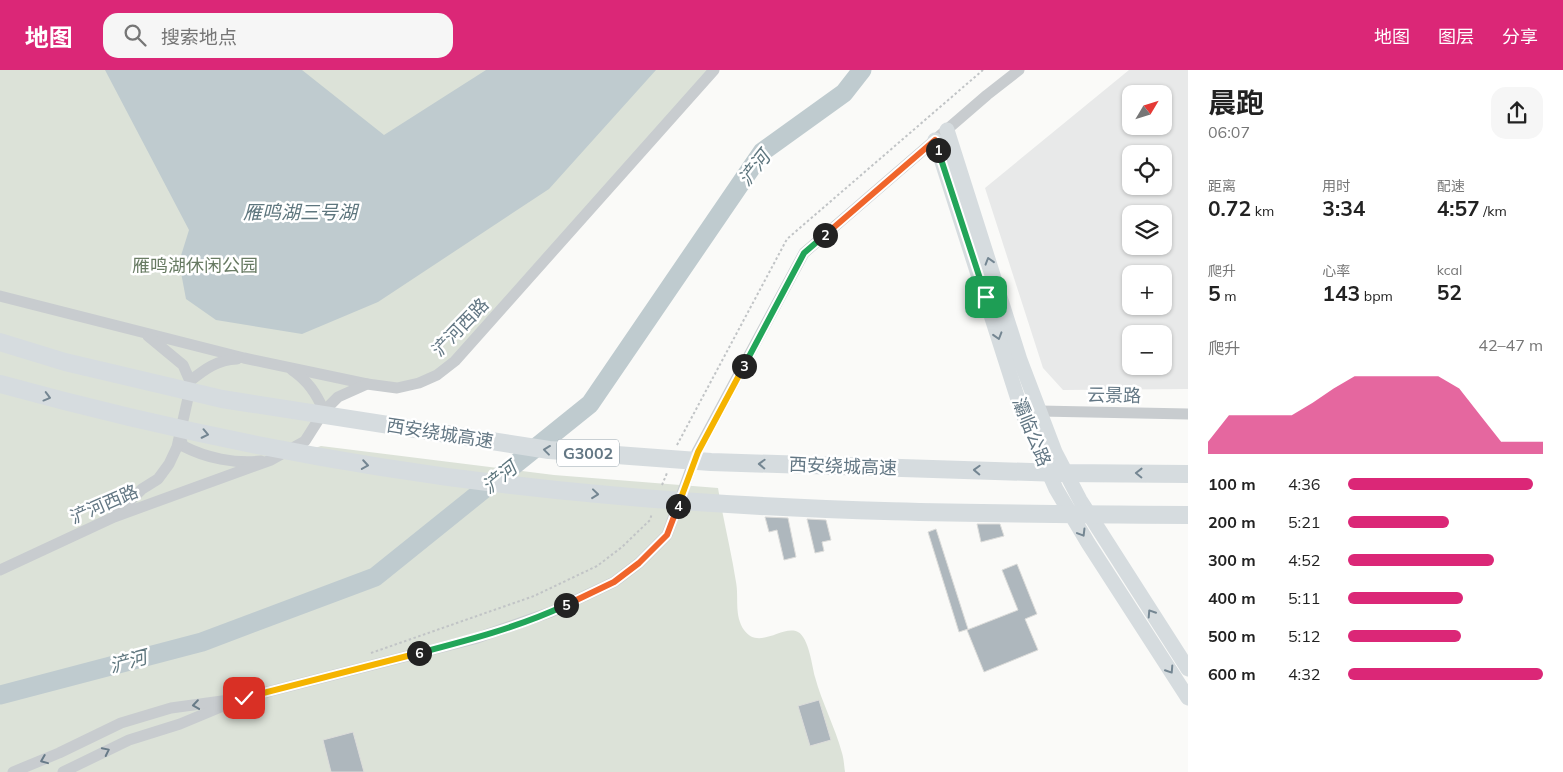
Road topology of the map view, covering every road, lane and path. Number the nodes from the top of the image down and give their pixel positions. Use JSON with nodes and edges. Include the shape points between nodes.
{"nodes":[{"id":1,"x":714,"y":70,"type":"edge"},
{"id":2,"x":1019,"y":70,"type":"edge"},
{"id":3,"x":947,"y":130,"type":"junction"},
{"id":4,"x":935,"y":140,"type":"junction"},
{"id":5,"x":0,"y":296,"type":"edge"},
{"id":6,"x":145,"y":333,"type":"junction"},
{"id":7,"x":0,"y":342,"type":"edge"},
{"id":8,"x":244,"y":358,"type":"junction"},
{"id":9,"x":288,"y":367,"type":"junction"},
{"id":10,"x":190,"y":381,"type":"junction"},
{"id":11,"x":0,"y":384,"type":"edge"},
{"id":12,"x":367,"y":384,"type":"junction"},
{"id":13,"x":324,"y":411,"type":"junction"},
{"id":14,"x":1040,"y":411,"type":"junction"},
{"id":15,"x":1188,"y":414,"type":"edge"},
{"id":16,"x":180,"y":436,"type":"junction"},
{"id":17,"x":678,"y":442,"type":"dead end"},
{"id":18,"x":675,"y":451,"type":"dead end"},
{"id":19,"x":271,"y":460,"type":"junction"},
{"id":20,"x":669,"y":468,"type":"dead end"},
{"id":21,"x":1188,"y":474,"type":"edge"},
{"id":22,"x":662,"y":485,"type":"dead end"},
{"id":23,"x":653,"y":511,"type":"dead end"},
{"id":24,"x":1188,"y":514,"type":"edge"},
{"id":25,"x":114,"y":517,"type":"junction"},
{"id":26,"x":0,"y":570,"type":"edge"},
{"id":27,"x":364,"y":656,"type":"dead end"},
{"id":28,"x":1188,"y":668,"type":"edge"},
{"id":29,"x":244,"y":698,"type":"junction"},
{"id":30,"x":1188,"y":698,"type":"edge"},
{"id":31,"x":13,"y":772,"type":"edge"},
{"id":32,"x":62,"y":772,"type":"edge"}],
"edges":[{"from":1,"to":12,"type":"street","name":"浐河西路","via":[[455,361],[437,375],[419,383],[397,388]]},
{"from":2,"to":3,"type":"street"},
{"from":3,"to":4,"type":"street"},
{"from":14,"to":3,"type":"main road","name":"灞临公路","one_way":true,"via":[[1020,360]]},
{"from":4,"to":29,"type":"street","via":[[804,253],[698,452],[667,535],[639,563],[614,582],[518,624],[474,639]]},
{"from":4,"to":30,"type":"main road","name":"灞临公路","one_way":true,"via":[[1022,412],[1056,489]]},
{"from":5,"to":6,"type":"street"},
{"from":6,"to":8,"type":"street"},
{"from":6,"to":10,"type":"street","via":[[183,365]]},
{"from":21,"to":7,"type":"highway","name":"西安绕城高速","number":"G3002","one_way":true,"via":[[711,462],[549,450],[222,399],[65,362]]},
{"from":8,"to":9,"type":"street"},
{"from":8,"to":10,"type":"street","via":[[225,360],[208,367]]},
{"from":9,"to":12,"type":"street"},
{"from":9,"to":13,"type":"street","via":[[306,380]]},
{"from":10,"to":16,"type":"street"},
{"from":11,"to":24,"type":"highway","number":"G3002","one_way":true,"via":[[136,420],[293,453],[436,475],[598,494],[826,508]]},
{"from":12,"to":13,"type":"street","name":"浐河西路","via":[[338,397]]},
{"from":13,"to":19,"type":"street","name":"浐河西路","via":[[305,441]]},
{"from":14,"to":15,"type":"street","name":"云景路"},
{"from":28,"to":14,"type":"main road","name":"灞临公路","one_way":true,"via":[[1080,500],[1055,452]]},
{"from":16,"to":19,"type":"street","via":[[184,446],[202,455],[254,462]]},
{"from":16,"to":25,"type":"street","via":[[178,447],[158,479],[142,489]]},
{"from":17,"to":18,"type":"path"},
{"from":19,"to":25,"type":"street","name":"浐河西路"},
{"from":20,"to":22,"type":"path"},
{"from":23,"to":27,"type":"path","via":[[650,520],[622,548],[597,566],[534,596]]},
{"from":25,"to":26,"type":"street","name":"浐河西路"},
{"from":29,"to":31,"type":"street","one_way":true,"via":[[172,708],[120,723],[59,754]]},
{"from":32,"to":29,"type":"street","one_way":true,"via":[[129,740]]}]}
